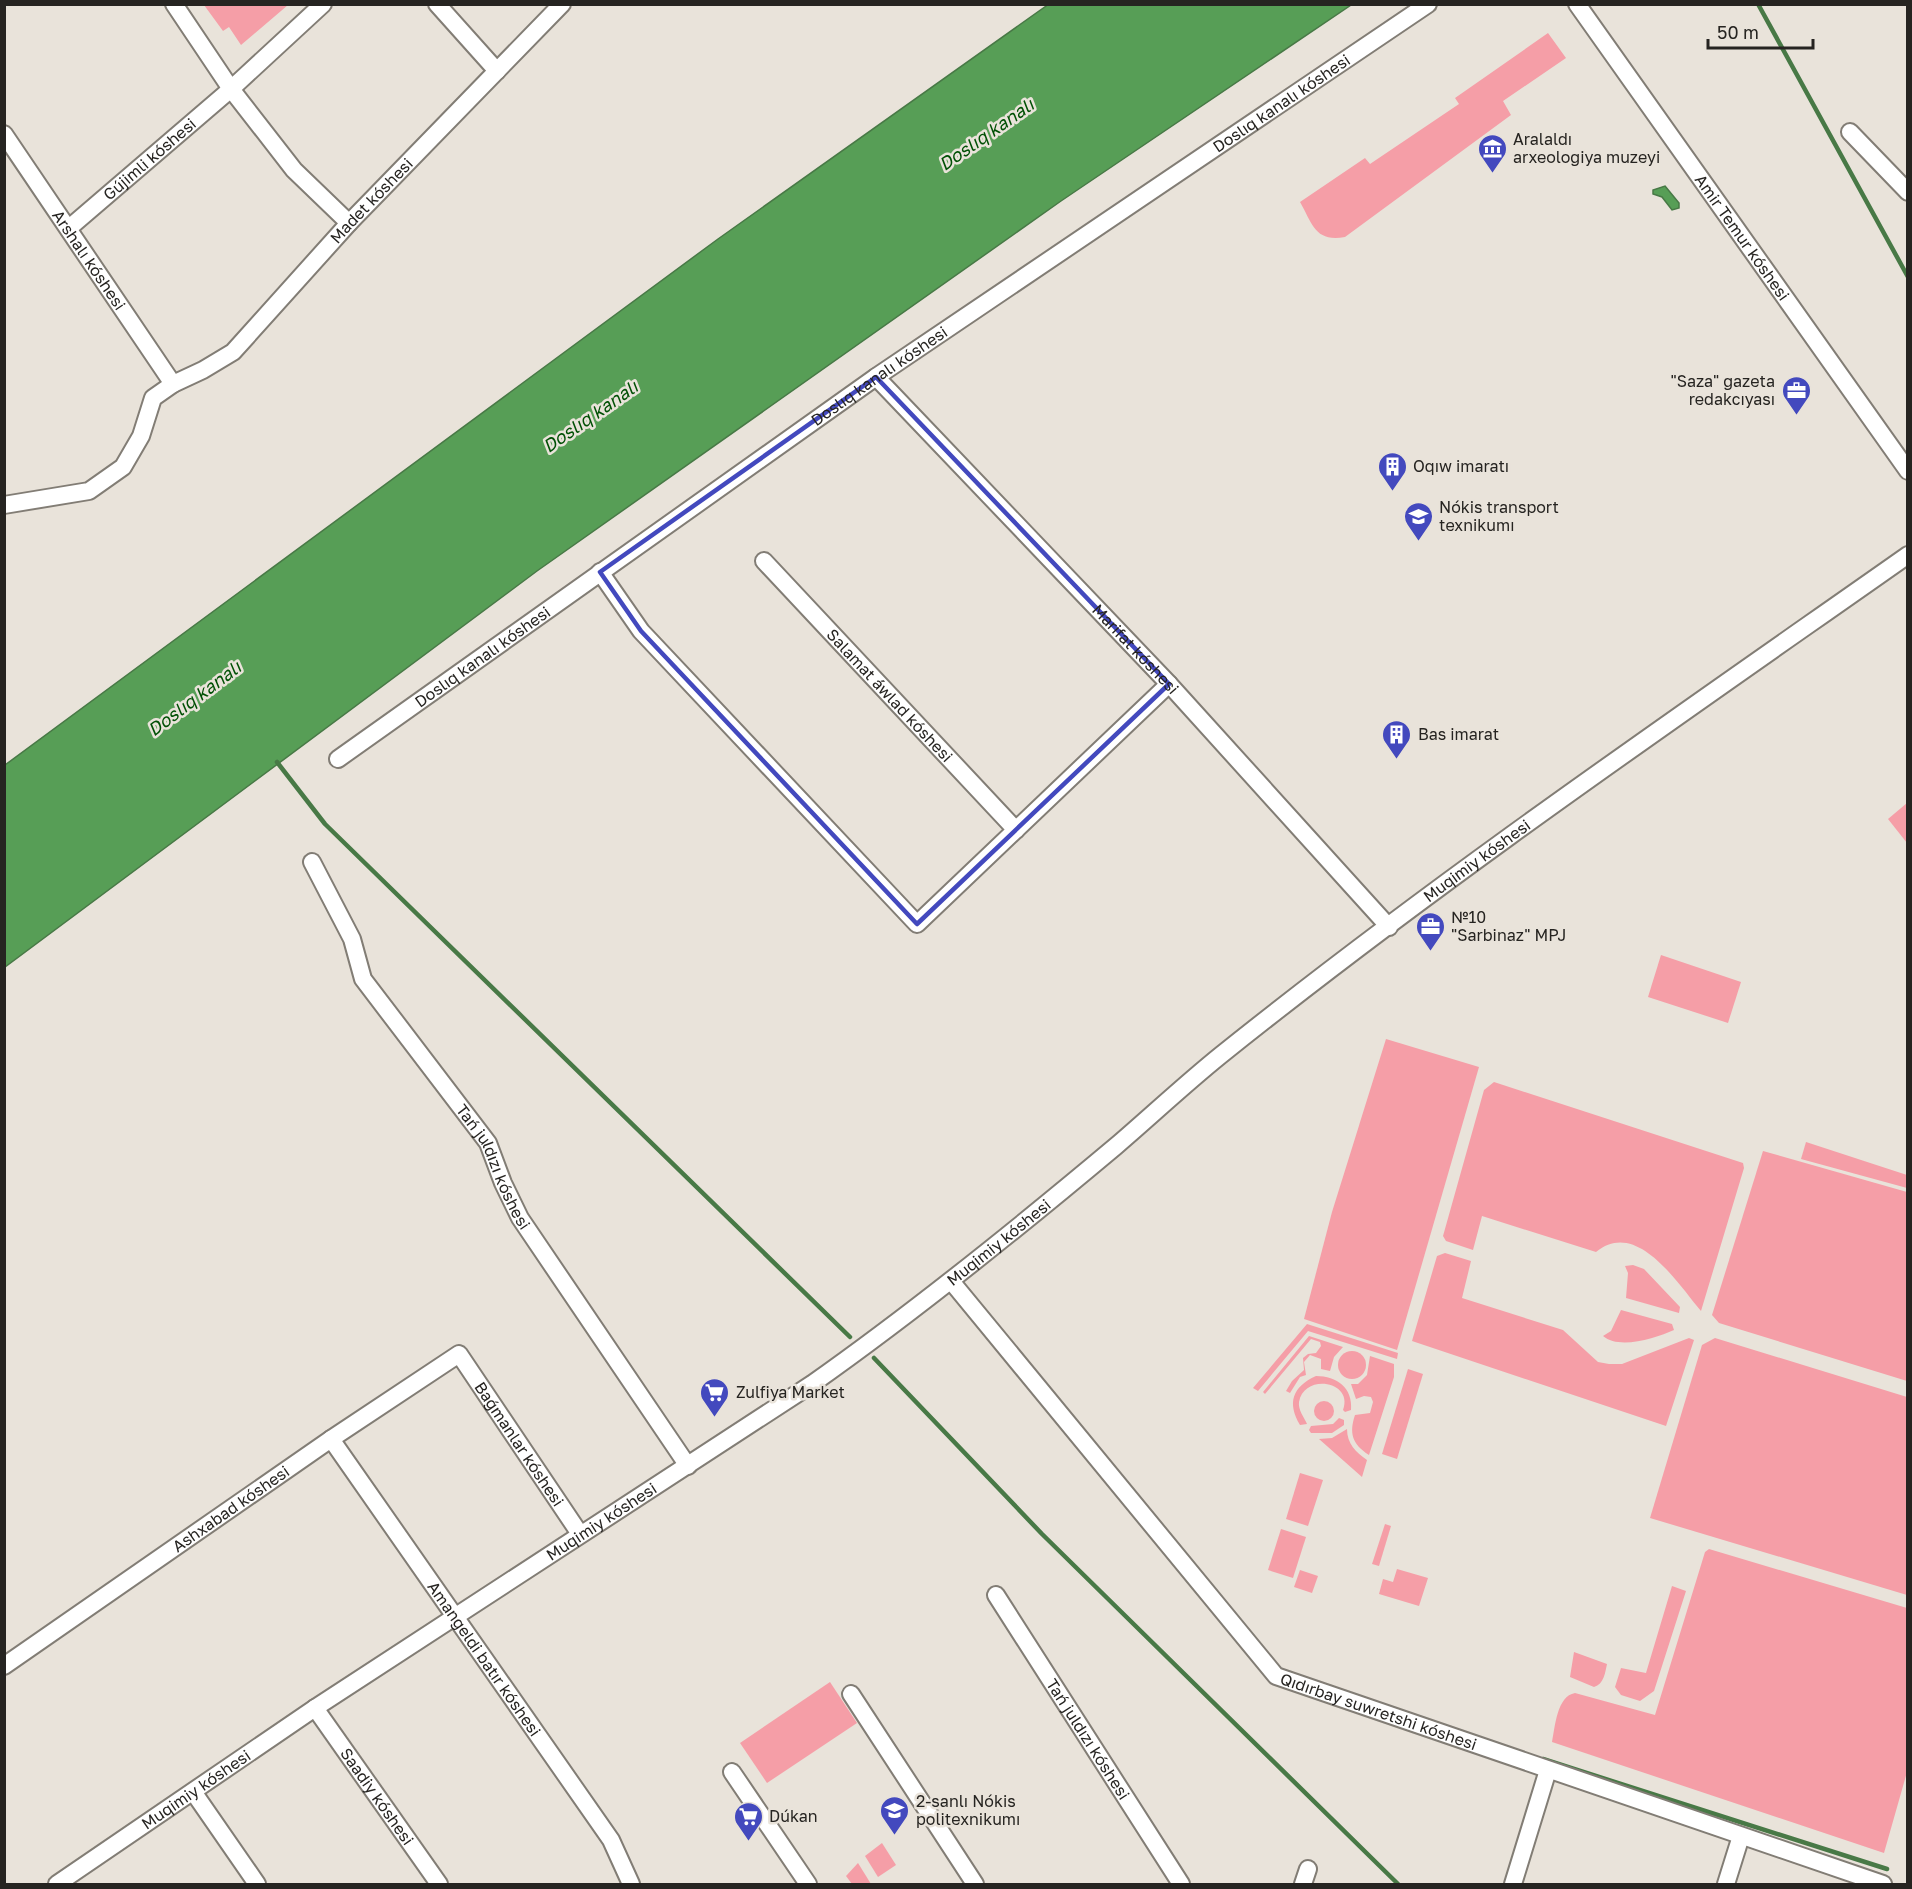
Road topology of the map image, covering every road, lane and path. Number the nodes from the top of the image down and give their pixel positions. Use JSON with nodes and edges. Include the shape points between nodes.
{"nodes":[{"id":1,"x":174,"y":4,"type":"edge"},
{"id":2,"x":323,"y":4,"type":"edge"},
{"id":3,"x":437,"y":4,"type":"edge"},
{"id":4,"x":562,"y":4,"type":"edge"},
{"id":5,"x":1428,"y":4,"type":"edge"},
{"id":6,"x":1577,"y":4,"type":"edge"},
{"id":7,"x":497,"y":71,"type":"junction"},
{"id":8,"x":231,"y":89,"type":"junction"},
{"id":9,"x":1850,"y":132,"type":"dead end"},
{"id":10,"x":4,"y":134,"type":"edge"},
{"id":11,"x":1908,"y":192,"type":"edge"},
{"id":12,"x":349,"y":223,"type":"junction"},
{"id":13,"x":69,"y":228,"type":"junction"},
{"id":14,"x":876,"y":377,"type":"junction"},
{"id":15,"x":173,"y":384,"type":"junction"},
{"id":16,"x":1908,"y":471,"type":"edge"},
{"id":17,"x":4,"y":505,"type":"edge"},
{"id":18,"x":1908,"y":555,"type":"edge"},
{"id":19,"x":764,"y":561,"type":"dead end"},
{"id":20,"x":600,"y":572,"type":"junction"},
{"id":21,"x":1169,"y":684,"type":"junction"},
{"id":22,"x":338,"y":759,"type":"dead end"},
{"id":23,"x":1016,"y":830,"type":"junction"},
{"id":24,"x":312,"y":862,"type":"dead end"},
{"id":25,"x":1389,"y":927,"type":"junction"},
{"id":26,"x":951,"y":1281,"type":"junction"},
{"id":27,"x":459,"y":1354,"type":"joint"},
{"id":28,"x":331,"y":1439,"type":"junction"},
{"id":29,"x":688,"y":1466,"type":"junction"},
{"id":30,"x":580,"y":1534,"type":"junction"},
{"id":31,"x":996,"y":1595,"type":"dead end"},
{"id":32,"x":456,"y":1615,"type":"junction"},
{"id":33,"x":4,"y":1666,"type":"edge"},
{"id":34,"x":851,"y":1694,"type":"dead end"},
{"id":35,"x":315,"y":1708,"type":"junction"},
{"id":36,"x":1548,"y":1770,"type":"junction"},
{"id":37,"x":732,"y":1772,"type":"dead end"},
{"id":38,"x":194,"y":1793,"type":"junction"},
{"id":39,"x":1741,"y":1836,"type":"junction"},
{"id":40,"x":57,"y":1884,"type":"edge"},
{"id":41,"x":257,"y":1884,"type":"edge"},
{"id":42,"x":439,"y":1884,"type":"edge"},
{"id":43,"x":632,"y":1884,"type":"edge"},
{"id":44,"x":808,"y":1884,"type":"edge"},
{"id":45,"x":975,"y":1884,"type":"edge"},
{"id":46,"x":1181,"y":1884,"type":"edge"},
{"id":47,"x":1513,"y":1884,"type":"edge"},
{"id":48,"x":1726,"y":1884,"type":"edge"},
{"id":49,"x":1883,"y":1884,"type":"edge"}],
"edges":[{"from":1,"to":8,"type":"street"},
{"from":2,"to":8,"type":"street","name":"Gújimli kóshesi"},
{"from":3,"to":7,"type":"street"},
{"from":4,"to":7,"type":"street","name":"Madet kóshesi"},
{"from":5,"to":14,"type":"street","name":"Doslıq kanalı kóshesi"},
{"from":6,"to":16,"type":"street","name":"Amir Temur kóshesi"},
{"from":7,"to":12,"type":"street","name":"Madet kóshesi"},
{"from":8,"to":12,"type":"street","via":[[294,170]]},
{"from":8,"to":13,"type":"street","name":"Gújimli kóshesi"},
{"from":9,"to":11,"type":"street"},
{"from":10,"to":13,"type":"street","name":"Arshalı kóshesi"},
{"from":12,"to":15,"type":"street","name":"Madet kóshesi","via":[[233,352]]},
{"from":13,"to":15,"type":"street","name":"Arshalı kóshesi"},
{"from":14,"to":20,"type":"street","name":"Doslıq kanalı kóshesi"},
{"from":14,"to":21,"type":"street","name":"Marifat kóshesi"},
{"from":15,"to":17,"type":"street","name":"Madet kóshesi","via":[[153,398],[141,436],[123,467],[89,491]]},
{"from":18,"to":25,"type":"street","name":"Muqimiy kóshesi","via":[[1452,877]]},
{"from":19,"to":23,"type":"street","name":"Salamat áwlad kóshesi"},
{"from":20,"to":22,"type":"street","name":"Doslıq kanalı kóshesi"},
{"from":20,"to":23,"type":"street","via":[[641,631],[917,924]]},
{"from":21,"to":23,"type":"street"},
{"from":21,"to":25,"type":"street","name":"Marifat kóshesi"},
{"from":24,"to":29,"type":"street","name":"Tań juldızı kóshesi","via":[[352,939],[363,979],[488,1143],[520,1218]]},
{"from":25,"to":26,"type":"street","name":"Muqimiy kóshesi","via":[[1219,1056],[1117,1146]]},
{"from":26,"to":29,"type":"street","name":"Muqimiy kóshesi","via":[[812,1384]]},
{"from":26,"to":36,"type":"street","name":"Qıdırbay suwretshi kóshesi","via":[[1276,1676]]},
{"from":27,"to":28,"type":"street","name":"Ashxabad kóshesi"},
{"from":27,"to":30,"type":"street","name":"Baǵmanlar kóshesi"},
{"from":28,"to":32,"type":"street","name":"Amangeldi batır kóshesi"},
{"from":28,"to":33,"type":"street","name":"Ashxabad kóshesi"},
{"from":29,"to":30,"type":"street","name":"Muqimiy kóshesi"},
{"from":30,"to":32,"type":"street","name":"Muqimiy kóshesi"},
{"from":31,"to":46,"type":"street","name":"Tań juldızı kóshesi"},
{"from":32,"to":35,"type":"street","name":"Muqimiy kóshesi"},
{"from":32,"to":43,"type":"street","name":"Amangeldi batır kóshesi","via":[[611,1840]]},
{"from":34,"to":45,"type":"street"},
{"from":35,"to":38,"type":"street","name":"Muqimiy kóshesi"},
{"from":35,"to":42,"type":"street","name":"Saadiy kóshesi"},
{"from":36,"to":39,"type":"street","name":"Qıdırbay suwretshi kóshesi"},
{"from":36,"to":47,"type":"street"},
{"from":37,"to":44,"type":"street"},
{"from":38,"to":40,"type":"street","name":"Muqimiy kóshesi"},
{"from":38,"to":41,"type":"street"},
{"from":39,"to":48,"type":"street"},
{"from":39,"to":49,"type":"street","name":"Qıdırbay suwretshi kóshesi"}]}
